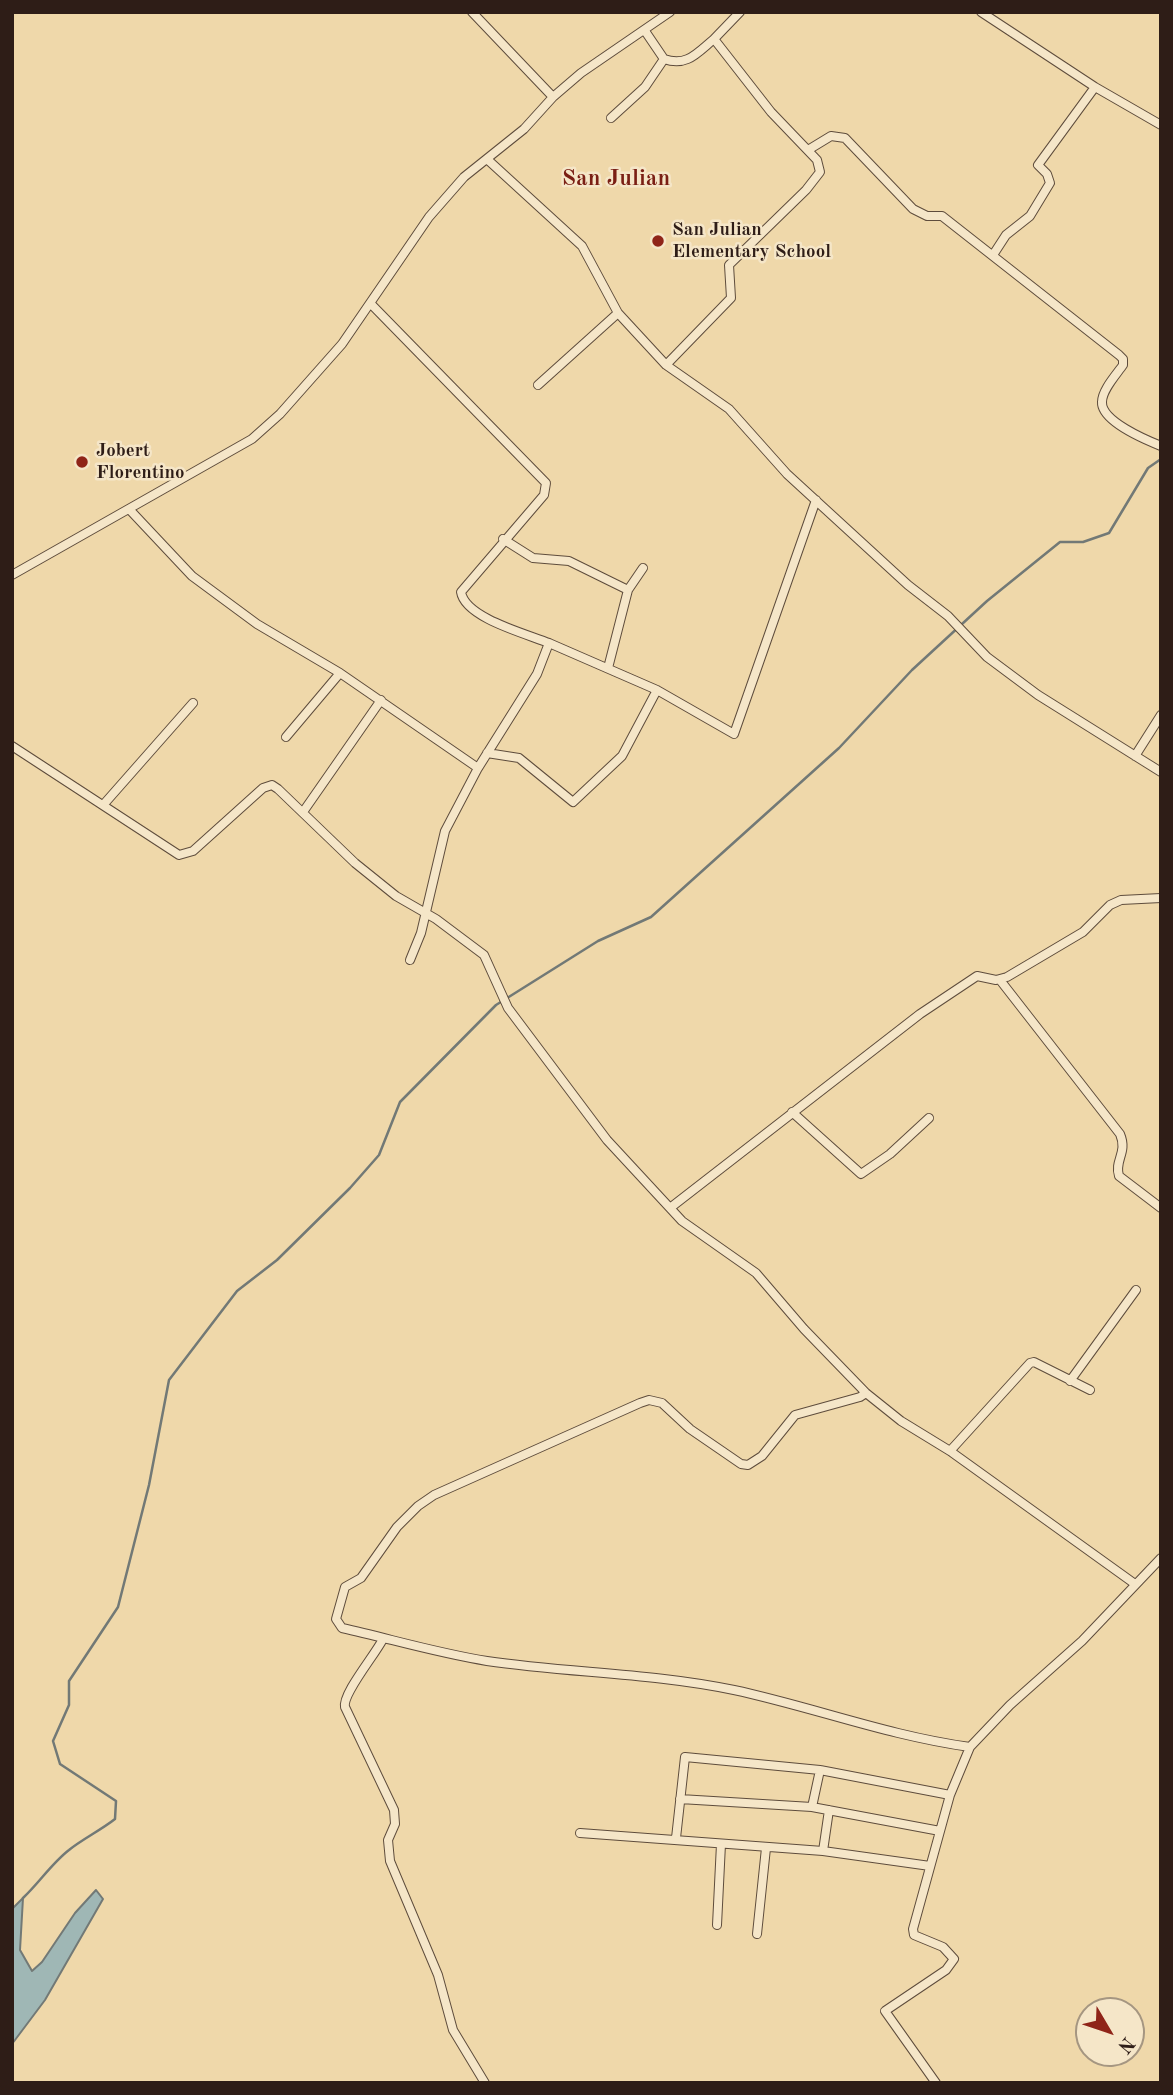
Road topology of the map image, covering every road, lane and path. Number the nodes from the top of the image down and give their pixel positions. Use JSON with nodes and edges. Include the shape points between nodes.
{"nodes":[{"id":1,"x":472,"y":12,"type":"edge"},
{"id":2,"x":670,"y":12,"type":"edge"},
{"id":3,"x":740,"y":12,"type":"edge"},
{"id":4,"x":981,"y":12,"type":"edge"},
{"id":5,"x":645,"y":31,"type":"junction"},
{"id":6,"x":714,"y":39,"type":"junction"},
{"id":7,"x":664,"y":59,"type":"junction"},
{"id":8,"x":1095,"y":87,"type":"junction"},
{"id":9,"x":553,"y":97,"type":"junction"},
{"id":10,"x":611,"y":118,"type":"dead end"},
{"id":11,"x":1161,"y":125,"type":"edge"},
{"id":12,"x":808,"y":150,"type":"junction"},
{"id":13,"x":488,"y":160,"type":"junction"},
{"id":14,"x":993,"y":255,"type":"junction"},
{"id":15,"x":371,"y":304,"type":"junction"},
{"id":16,"x":618,"y":313,"type":"junction"},
{"id":17,"x":666,"y":365,"type":"junction"},
{"id":18,"x":538,"y":385,"type":"dead end"},
{"id":19,"x":1160,"y":446,"type":"edge"},
{"id":20,"x":816,"y":500,"type":"junction"},
{"id":21,"x":129,"y":509,"type":"junction"},
{"id":22,"x":503,"y":539,"type":"junction"},
{"id":23,"x":643,"y":568,"type":"dead end"},
{"id":24,"x":12,"y":575,"type":"edge"},
{"id":25,"x":628,"y":590,"type":"junction"},
{"id":26,"x":549,"y":643,"type":"junction"},
{"id":27,"x":608,"y":668,"type":"junction"},
{"id":28,"x":340,"y":673,"type":"junction"},
{"id":29,"x":657,"y":690,"type":"junction"},
{"id":30,"x":381,"y":699,"type":"junction"},
{"id":31,"x":193,"y":703,"type":"dead end"},
{"id":32,"x":1161,"y":716,"type":"edge"},
{"id":33,"x":286,"y":737,"type":"dead end"},
{"id":34,"x":12,"y":746,"type":"edge"},
{"id":35,"x":487,"y":753,"type":"junction"},
{"id":36,"x":1135,"y":756,"type":"junction"},
{"id":37,"x":478,"y":768,"type":"junction"},
{"id":38,"x":1161,"y":772,"type":"edge"},
{"id":39,"x":104,"y":804,"type":"junction"},
{"id":40,"x":303,"y":812,"type":"junction"},
{"id":41,"x":1161,"y":898,"type":"edge"},
{"id":42,"x":425,"y":914,"type":"junction"},
{"id":43,"x":410,"y":960,"type":"dead end"},
{"id":44,"x":1000,"y":980,"type":"junction"},
{"id":45,"x":792,"y":1112,"type":"junction"},
{"id":46,"x":929,"y":1118,"type":"dead end"},
{"id":47,"x":670,"y":1208,"type":"junction"},
{"id":48,"x":1161,"y":1208,"type":"edge"},
{"id":49,"x":1136,"y":1290,"type":"dead end"},
{"id":50,"x":1070,"y":1381,"type":"junction"},
{"id":51,"x":1090,"y":1390,"type":"dead end"},
{"id":52,"x":866,"y":1393,"type":"junction"},
{"id":53,"x":950,"y":1451,"type":"junction"},
{"id":54,"x":1161,"y":1558,"type":"edge"},
{"id":55,"x":1135,"y":1584,"type":"junction"},
{"id":56,"x":383,"y":1639,"type":"junction"},
{"id":57,"x":970,"y":1747,"type":"junction"},
{"id":58,"x":820,"y":1770,"type":"junction"},
{"id":59,"x":950,"y":1794,"type":"junction"},
{"id":60,"x":680,"y":1799,"type":"junction"},
{"id":61,"x":812,"y":1807,"type":"junction"},
{"id":62,"x":829,"y":1810,"type":"junction"},
{"id":63,"x":940,"y":1831,"type":"junction"},
{"id":64,"x":580,"y":1833,"type":"dead end"},
{"id":65,"x":676,"y":1838,"type":"junction"},
{"id":66,"x":721,"y":1844,"type":"junction"},
{"id":67,"x":766,"y":1848,"type":"junction"},
{"id":68,"x":823,"y":1851,"type":"junction"},
{"id":69,"x":930,"y":1866,"type":"junction"},
{"id":70,"x":717,"y":1925,"type":"dead end"},
{"id":71,"x":757,"y":1934,"type":"dead end"},
{"id":72,"x":485,"y":2083,"type":"edge"},
{"id":73,"x":936,"y":2083,"type":"edge"}],
"edges":[{"from":1,"to":9,"type":"street"},
{"from":2,"to":5,"type":"street"},
{"from":3,"to":6,"type":"street"},
{"from":4,"to":8,"type":"street"},
{"from":5,"to":7,"type":"street"},
{"from":5,"to":9,"type":"street"},
{"from":6,"to":7,"type":"street","via":[[686,62]]},
{"from":6,"to":12,"type":"street","via":[[764,104]]},
{"from":7,"to":10,"type":"street","via":[[645,87]]},
{"from":8,"to":11,"type":"street"},
{"from":8,"to":14,"type":"street","via":[[1038,165],[1050,183],[1030,216],[1006,235]]},
{"from":9,"to":13,"type":"street"},
{"from":12,"to":14,"type":"street","via":[[831,136],[845,138],[913,209],[927,216],[942,216]]},
{"from":12,"to":17,"type":"street","via":[[821,166],[820,172],[729,265],[731,298]]},
{"from":13,"to":15,"type":"street","via":[[464,177],[429,217]]},
{"from":13,"to":16,"type":"street","via":[[582,246]]},
{"from":14,"to":19,"type":"street","via":[[1123,359],[1101,400],[1103,409],[1114,421]]},
{"from":15,"to":21,"type":"street","via":[[310,381],[252,439]]},
{"from":15,"to":22,"type":"street","via":[[545,483],[544,495]]},
{"from":16,"to":17,"type":"street"},
{"from":16,"to":18,"type":"street"},
{"from":17,"to":20,"type":"street","via":[[729,409]]},
{"from":20,"to":29,"type":"street","via":[[734,734]]},
{"from":20,"to":36,"type":"street","via":[[948,616],[987,657]]},
{"from":21,"to":24,"type":"street"},
{"from":21,"to":28,"type":"street","via":[[192,576],[257,624]]},
{"from":22,"to":25,"type":"street","via":[[533,558],[569,561]]},
{"from":22,"to":26,"type":"street","via":[[463,586],[462,599],[502,626]]},
{"from":23,"to":25,"type":"street"},
{"from":25,"to":27,"type":"street"},
{"from":26,"to":27,"type":"street"},
{"from":26,"to":35,"type":"street","via":[[537,674]]},
{"from":27,"to":29,"type":"street"},
{"from":28,"to":30,"type":"street"},
{"from":28,"to":33,"type":"street"},
{"from":29,"to":35,"type":"street","via":[[621,757],[573,802],[519,758]]},
{"from":30,"to":37,"type":"street"},
{"from":30,"to":40,"type":"street"},
{"from":31,"to":39,"type":"street"},
{"from":32,"to":36,"type":"street"},
{"from":34,"to":39,"type":"street"},
{"from":35,"to":37,"type":"street"},
{"from":36,"to":38,"type":"street"},
{"from":37,"to":42,"type":"street","via":[[445,831]]},
{"from":39,"to":40,"type":"street","via":[[173,852],[186,855],[267,786],[278,789]]},
{"from":40,"to":42,"type":"street","via":[[355,863]]},
{"from":41,"to":44,"type":"street","via":[[1110,905],[1070,941]]},
{"from":42,"to":43,"type":"street"},
{"from":42,"to":47,"type":"street","via":[[484,956],[508,1008],[607,1140]]},
{"from":44,"to":45,"type":"street","via":[[977,976]]},
{"from":44,"to":48,"type":"street","via":[[1120,1134],[1125,1150],[1118,1164],[1119,1176]]},
{"from":45,"to":46,"type":"street","via":[[861,1174]]},
{"from":45,"to":47,"type":"street"},
{"from":47,"to":52,"type":"street","via":[[756,1273]]},
{"from":49,"to":50,"type":"street"},
{"from":50,"to":51,"type":"street"},
{"from":50,"to":53,"type":"street","via":[[1030,1363]]},
{"from":52,"to":53,"type":"street"},
{"from":52,"to":56,"type":"street","via":[[795,1415],[762,1456],[748,1465],[690,1429],[662,1403],[649,1400],[434,1495],[397,1527],[368,1571],[345,1587],[340,1600],[338,1624]]},
{"from":53,"to":55,"type":"street"},
{"from":54,"to":55,"type":"street"},
{"from":55,"to":57,"type":"street"},
{"from":56,"to":57,"type":"street","via":[[486,1661],[734,1690],[920,1739]]},
{"from":56,"to":72,"type":"street","via":[[346,1695],[345,1707],[394,1810],[395,1824],[388,1840],[390,1861],[438,1975],[448,2018]]},
{"from":57,"to":59,"type":"street"},
{"from":58,"to":59,"type":"street"},
{"from":58,"to":60,"type":"street","via":[[685,1757]]},
{"from":58,"to":61,"type":"street"},
{"from":59,"to":63,"type":"street"},
{"from":60,"to":61,"type":"street"},
{"from":60,"to":65,"type":"street"},
{"from":61,"to":62,"type":"street"},
{"from":62,"to":63,"type":"street"},
{"from":62,"to":68,"type":"street"},
{"from":63,"to":69,"type":"street"},
{"from":64,"to":65,"type":"street"},
{"from":65,"to":66,"type":"street"},
{"from":66,"to":67,"type":"street"},
{"from":66,"to":70,"type":"street"},
{"from":67,"to":68,"type":"street"},
{"from":67,"to":71,"type":"street"},
{"from":68,"to":69,"type":"street"},
{"from":69,"to":73,"type":"street","via":[[913,1932],[943,1947],[954,1959],[946,1970],[885,2011]]}]}
